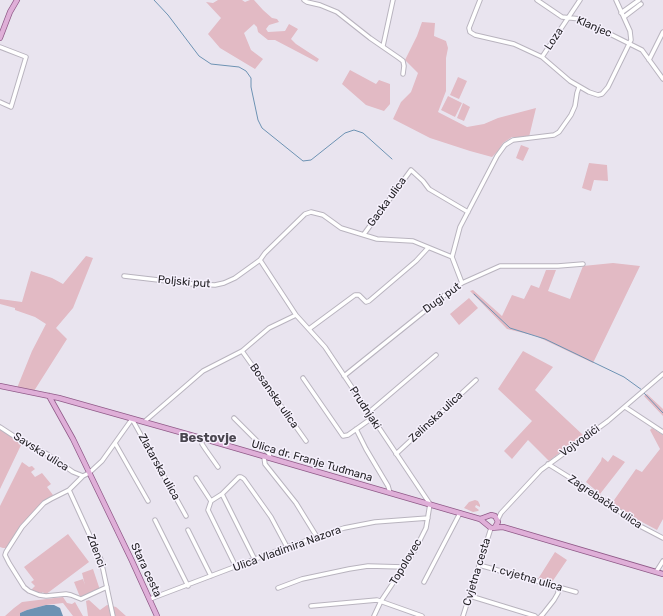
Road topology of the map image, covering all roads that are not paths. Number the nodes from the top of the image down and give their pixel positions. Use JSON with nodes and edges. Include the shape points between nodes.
{"nodes":[{"id":1,"x":17,"y":0,"type":"edge"},
{"id":2,"x":304,"y":0,"type":"edge"},
{"id":3,"x":393,"y":0,"type":"edge"},
{"id":4,"x":480,"y":0,"type":"edge"},
{"id":5,"x":537,"y":0,"type":"edge"},
{"id":6,"x":580,"y":0,"type":"edge"},
{"id":7,"x":616,"y":0,"type":"edge"},
{"id":8,"x":640,"y":2,"type":"edge"},
{"id":9,"x":622,"y":13,"type":"junction"},
{"id":10,"x":568,"y":18,"type":"junction"},
{"id":11,"x":624,"y":18,"type":"junction"},
{"id":12,"x":663,"y":32,"type":"edge"},
{"id":13,"x":0,"y":38,"type":"edge"},
{"id":14,"x":630,"y":44,"type":"junction"},
{"id":15,"x":383,"y":46,"type":"junction"},
{"id":16,"x":0,"y":47,"type":"edge"},
{"id":17,"x":542,"y":57,"type":"junction"},
{"id":18,"x":649,"y":60,"type":"junction"},
{"id":19,"x":403,"y":74,"type":"dead end"},
{"id":20,"x":663,"y":79,"type":"edge"},
{"id":21,"x":579,"y":87,"type":"junction"},
{"id":22,"x":0,"y":102,"type":"edge"},
{"id":23,"x":468,"y":212,"type":"junction"},
{"id":24,"x":364,"y":234,"type":"junction"},
{"id":25,"x":428,"y":248,"type":"junction"},
{"id":26,"x":452,"y":257,"type":"junction"},
{"id":27,"x":260,"y":260,"type":"junction"},
{"id":28,"x":583,"y":264,"type":"dead end"},
{"id":29,"x":124,"y":276,"type":"dead end"},
{"id":30,"x":462,"y":283,"type":"junction"},
{"id":31,"x":296,"y":315,"type":"junction"},
{"id":32,"x":309,"y":329,"type":"junction"},
{"id":33,"x":242,"y":351,"type":"junction"},
{"id":34,"x":436,"y":355,"type":"dead end"},
{"id":35,"x":663,"y":374,"type":"edge"},
{"id":36,"x":344,"y":376,"type":"junction"},
{"id":37,"x":303,"y":378,"type":"dead end"},
{"id":38,"x":476,"y":380,"type":"dead end"},
{"id":39,"x":0,"y":386,"type":"edge"},
{"id":40,"x":49,"y":396,"type":"junction"},
{"id":41,"x":625,"y":407,"type":"junction"},
{"id":42,"x":368,"y":413,"type":"junction"},
{"id":43,"x":234,"y":418,"type":"dead end"},
{"id":44,"x":372,"y":418,"type":"junction"},
{"id":45,"x":132,"y":419,"type":"junction"},
{"id":46,"x":144,"y":422,"type":"junction"},
{"id":47,"x":0,"y":427,"type":"edge"},
{"id":48,"x":356,"y":429,"type":"junction"},
{"id":49,"x":663,"y":432,"type":"edge"},
{"id":50,"x":201,"y":438,"type":"junction"},
{"id":51,"x":306,"y":441,"type":"dead end"},
{"id":52,"x":115,"y":443,"type":"junction"},
{"id":53,"x":396,"y":454,"type":"junction"},
{"id":54,"x":264,"y":457,"type":"junction"},
{"id":55,"x":270,"y":458,"type":"junction"},
{"id":56,"x":548,"y":464,"type":"junction"},
{"id":57,"x":218,"y":467,"type":"dead end"},
{"id":58,"x":89,"y":473,"type":"junction"},
{"id":59,"x":83,"y":476,"type":"junction"},
{"id":60,"x":196,"y":478,"type":"dead end"},
{"id":61,"x":69,"y":490,"type":"junction"},
{"id":62,"x":390,"y":493,"type":"junction"},
{"id":63,"x":222,"y":494,"type":"junction"},
{"id":64,"x":148,"y":501,"type":"dead end"},
{"id":65,"x":211,"y":501,"type":"junction"},
{"id":66,"x":430,"y":504,"type":"junction"},
{"id":67,"x":460,"y":513,"type":"junction"},
{"id":68,"x":186,"y":516,"type":"dead end"},
{"id":69,"x":488,"y":517,"type":"junction"},
{"id":70,"x":428,"y":518,"type":"junction"},
{"id":71,"x":480,"y":519,"type":"junction"},
{"id":72,"x":497,"y":519,"type":"junction"},
{"id":73,"x":155,"y":520,"type":"dead end"},
{"id":74,"x":486,"y":524,"type":"junction"},
{"id":75,"x":493,"y":527,"type":"junction"},
{"id":76,"x":503,"y":527,"type":"junction"},
{"id":77,"x":188,"y":530,"type":"dead end"},
{"id":78,"x":317,"y":537,"type":"junction"},
{"id":79,"x":663,"y":538,"type":"edge"},
{"id":80,"x":287,"y":547,"type":"junction"},
{"id":81,"x":254,"y":560,"type":"junction"},
{"id":82,"x":663,"y":561,"type":"edge"},
{"id":83,"x":479,"y":565,"type":"junction"},
{"id":84,"x":236,"y":567,"type":"junction"},
{"id":85,"x":404,"y":567,"type":"junction"},
{"id":86,"x":656,"y":572,"type":"junction"},
{"id":87,"x":663,"y":574,"type":"edge"},
{"id":88,"x":211,"y":576,"type":"junction"},
{"id":89,"x":424,"y":582,"type":"dead end"},
{"id":90,"x":188,"y":586,"type":"junction"},
{"id":91,"x":107,"y":587,"type":"junction"},
{"id":92,"x":558,"y":587,"type":"junction"},
{"id":93,"x":278,"y":588,"type":"dead end"},
{"id":94,"x":576,"y":592,"type":"dead end"},
{"id":95,"x":470,"y":596,"type":"junction"},
{"id":96,"x":150,"y":599,"type":"junction"},
{"id":97,"x":381,"y":601,"type":"junction"},
{"id":98,"x":310,"y":606,"type":"dead end"},
{"id":99,"x":113,"y":616,"type":"edge"},
{"id":100,"x":156,"y":616,"type":"edge"},
{"id":101,"x":374,"y":616,"type":"edge"},
{"id":102,"x":422,"y":616,"type":"edge"},
{"id":103,"x":463,"y":616,"type":"edge"},
{"id":104,"x":535,"y":616,"type":"edge"},
{"id":105,"x":541,"y":616,"type":"edge"}],
"edges":[{"from":1,"to":13,"type":"main road"},
{"from":2,"to":15,"type":"street","via":[[337,12]]},
{"from":3,"to":15,"type":"street"},
{"from":4,"to":17,"type":"street","via":[[468,28],[470,32],[514,44]]},
{"from":5,"to":10,"type":"street","name":"Klanjec","via":[[562,17]]},
{"from":6,"to":10,"type":"street","name":"Loza"},
{"from":7,"to":9,"type":"street"},
{"from":8,"to":9,"type":"street"},
{"from":8,"to":11,"type":"street"},
{"from":9,"to":11,"type":"street"},
{"from":10,"to":14,"type":"street","name":"Klanjec","via":[[580,20]]},
{"from":10,"to":17,"type":"street","name":"Loza"},
{"from":11,"to":14,"type":"street","via":[[630,32]]},
{"from":12,"to":18,"type":"street"},
{"from":14,"to":18,"type":"street","name":"Klanjec","via":[[642,50]]},
{"from":14,"to":21,"type":"street","via":[[606,92],[598,95]]},
{"from":15,"to":19,"type":"street","via":[[403,61]]},
{"from":16,"to":22,"type":"street","via":[[26,57],[11,107]]},
{"from":17,"to":21,"type":"street"},
{"from":18,"to":20,"type":"street","name":"Klanjec"},
{"from":21,"to":23,"type":"street","via":[[571,115],[559,132],[554,135],[513,140],[505,145]]},
{"from":23,"to":24,"type":"street","name":"Gacka ulica","via":[[429,189],[410,170]]},
{"from":23,"to":26,"type":"street","via":[[460,227]]},
{"from":24,"to":25,"type":"street","via":[[377,239],[413,241]]},
{"from":24,"to":27,"type":"street","name":"Poljski put","via":[[341,228],[323,215],[307,213],[264,253]]},
{"from":25,"to":26,"type":"street"},
{"from":25,"to":32,"type":"street","via":[[416,262],[369,302],[355,295]]},
{"from":26,"to":30,"type":"street"},
{"from":27,"to":29,"type":"street","name":"Poljski put","via":[[235,278],[215,285]]},
{"from":27,"to":31,"type":"street","name":"Prudnjaki"},
{"from":28,"to":30,"type":"street","name":"Dugi put","via":[[500,266]]},
{"from":30,"to":36,"type":"street","name":"Dugi put"},
{"from":31,"to":32,"type":"street","name":"Prudnjaki"},
{"from":31,"to":33,"type":"street","via":[[269,328]]},
{"from":32,"to":36,"type":"street","name":"Prudnjaki","via":[[325,347]]},
{"from":33,"to":46,"type":"street","via":[[203,371]]},
{"from":33,"to":51,"type":"street","name":"Bosanska ulica"},
{"from":34,"to":42,"type":"street"},
{"from":35,"to":41,"type":"street","name":"Vojvodići"},
{"from":36,"to":42,"type":"street","name":"Prudnjaki"},
{"from":37,"to":48,"type":"street","via":[[342,435],[345,436]]},
{"from":38,"to":53,"type":"street","name":"Zelinska ulica"},
{"from":39,"to":40,"type":"main road","name":"Ulica dr. Franje Tuđmana"},
{"from":40,"to":45,"type":"main road","name":"Ulica dr. Franje Tuđmana"},
{"from":40,"to":58,"type":"main road"},
{"from":41,"to":49,"type":"street"},
{"from":41,"to":56,"type":"street","name":"Vojvodići"},
{"from":42,"to":44,"type":"street","name":"Prudnjaki"},
{"from":43,"to":55,"type":"street","via":[[264,448]]},
{"from":44,"to":48,"type":"street"},
{"from":44,"to":53,"type":"street","name":"Prudnjaki"},
{"from":45,"to":46,"type":"main road","name":"Ulica dr. Franje Tuđmana"},
{"from":45,"to":52,"type":"street"},
{"from":45,"to":68,"type":"street","name":"Zlatarska ulica"},
{"from":46,"to":50,"type":"main road","name":"Ulica dr. Franje Tuđmana"},
{"from":47,"to":59,"type":"street","name":"Savska ulica"},
{"from":48,"to":62,"type":"street"},
{"from":50,"to":54,"type":"main road","name":"Ulica dr. Franje Tuđmana"},
{"from":50,"to":57,"type":"street","via":[[202,444]]},
{"from":52,"to":58,"type":"street"},
{"from":52,"to":64,"type":"street"},
{"from":53,"to":66,"type":"street","name":"Prudnjaki"},
{"from":54,"to":55,"type":"main road","name":"Ulica dr. Franje Tuđmana"},
{"from":54,"to":78,"type":"street","via":[[265,464],[296,503]]},
{"from":55,"to":62,"type":"main road","name":"Ulica dr. Franje Tuđmana"},
{"from":56,"to":72,"type":"street","name":"Vojvodići","via":[[532,478]]},
{"from":56,"to":79,"type":"street","name":"Zagrebačka ulica","via":[[640,526]]},
{"from":58,"to":59,"type":"street"},
{"from":58,"to":96,"type":"main road","name":"Stara cesta"},
{"from":59,"to":61,"type":"street"},
{"from":60,"to":65,"type":"street"},
{"from":61,"to":91,"type":"street","name":"Zdenci","via":[[98,552]]},
{"from":61,"to":91,"type":"street","via":[[44,503],[22,527],[6,552],[6,558],[24,587],[39,595],[66,594],[81,600]]},
{"from":62,"to":66,"type":"main road","name":"Ulica dr. Franje Tuđmana"},
{"from":63,"to":65,"type":"street"},
{"from":63,"to":80,"type":"street","via":[[241,476],[271,517]]},
{"from":63,"to":81,"type":"street"},
{"from":65,"to":84,"type":"street","via":[[208,510]]},
{"from":66,"to":67,"type":"main road","name":"Ulica dr. Franje Tuđmana"},
{"from":66,"to":70,"type":"street","name":"Topolovec"},
{"from":67,"to":71,"type":"main road","name":"Ulica dr. Franje Tuđmana"},
{"from":67,"to":89,"type":"street"},
{"from":69,"to":71,"type":"main road"},
{"from":69,"to":72,"type":"main road","via":[[491,515]]},
{"from":69,"to":74,"type":"main road"},
{"from":70,"to":78,"type":"street","name":"Ulica Vladimira Nazora","via":[[362,523]]},
{"from":70,"to":85,"type":"street","name":"Topolovec","via":[[421,539]]},
{"from":71,"to":74,"type":"main road","name":"Ulica dr. Franje Tuđmana"},
{"from":72,"to":75,"type":"main road"},
{"from":72,"to":76,"type":"main road"},
{"from":73,"to":90,"type":"street"},
{"from":74,"to":75,"type":"main road","name":"Ulica dr. Franje Tuđmana"},
{"from":75,"to":76,"type":"main road"},
{"from":75,"to":83,"type":"street","name":"Cvjetna cesta"},
{"from":76,"to":86,"type":"main road"},
{"from":77,"to":88,"type":"street"},
{"from":78,"to":80,"type":"street","name":"Ulica Vladimira Nazora"},
{"from":80,"to":81,"type":"street","name":"Ulica Vladimira Nazora"},
{"from":81,"to":84,"type":"street","name":"Ulica Vladimira Nazora"},
{"from":82,"to":86,"type":"street"},
{"from":83,"to":92,"type":"street","name":"I. cvjetna ulica"},
{"from":83,"to":95,"type":"street","name":"Cvjetna cesta"},
{"from":84,"to":88,"type":"street","name":"Ulica Vladimira Nazora"},
{"from":85,"to":93,"type":"street","via":[[368,566],[349,569],[302,579]]},
{"from":85,"to":97,"type":"street","name":"Topolovec"},
{"from":86,"to":87,"type":"main road"},
{"from":88,"to":90,"type":"street","name":"Ulica Vladimira Nazora"},
{"from":90,"to":96,"type":"street","name":"Ulica Vladimira Nazora"},
{"from":91,"to":99,"type":"street","name":"Zdenci"},
{"from":92,"to":94,"type":"street","name":"I. cvjetna ulica"},
{"from":92,"to":105,"type":"street","via":[[554,600]]},
{"from":95,"to":103,"type":"street","name":"Cvjetna cesta"},
{"from":95,"to":104,"type":"street"},
{"from":96,"to":100,"type":"main road","name":"Stara cesta"},
{"from":97,"to":98,"type":"street"},
{"from":97,"to":101,"type":"street","name":"Topolovec"},
{"from":97,"to":102,"type":"street"}]}
